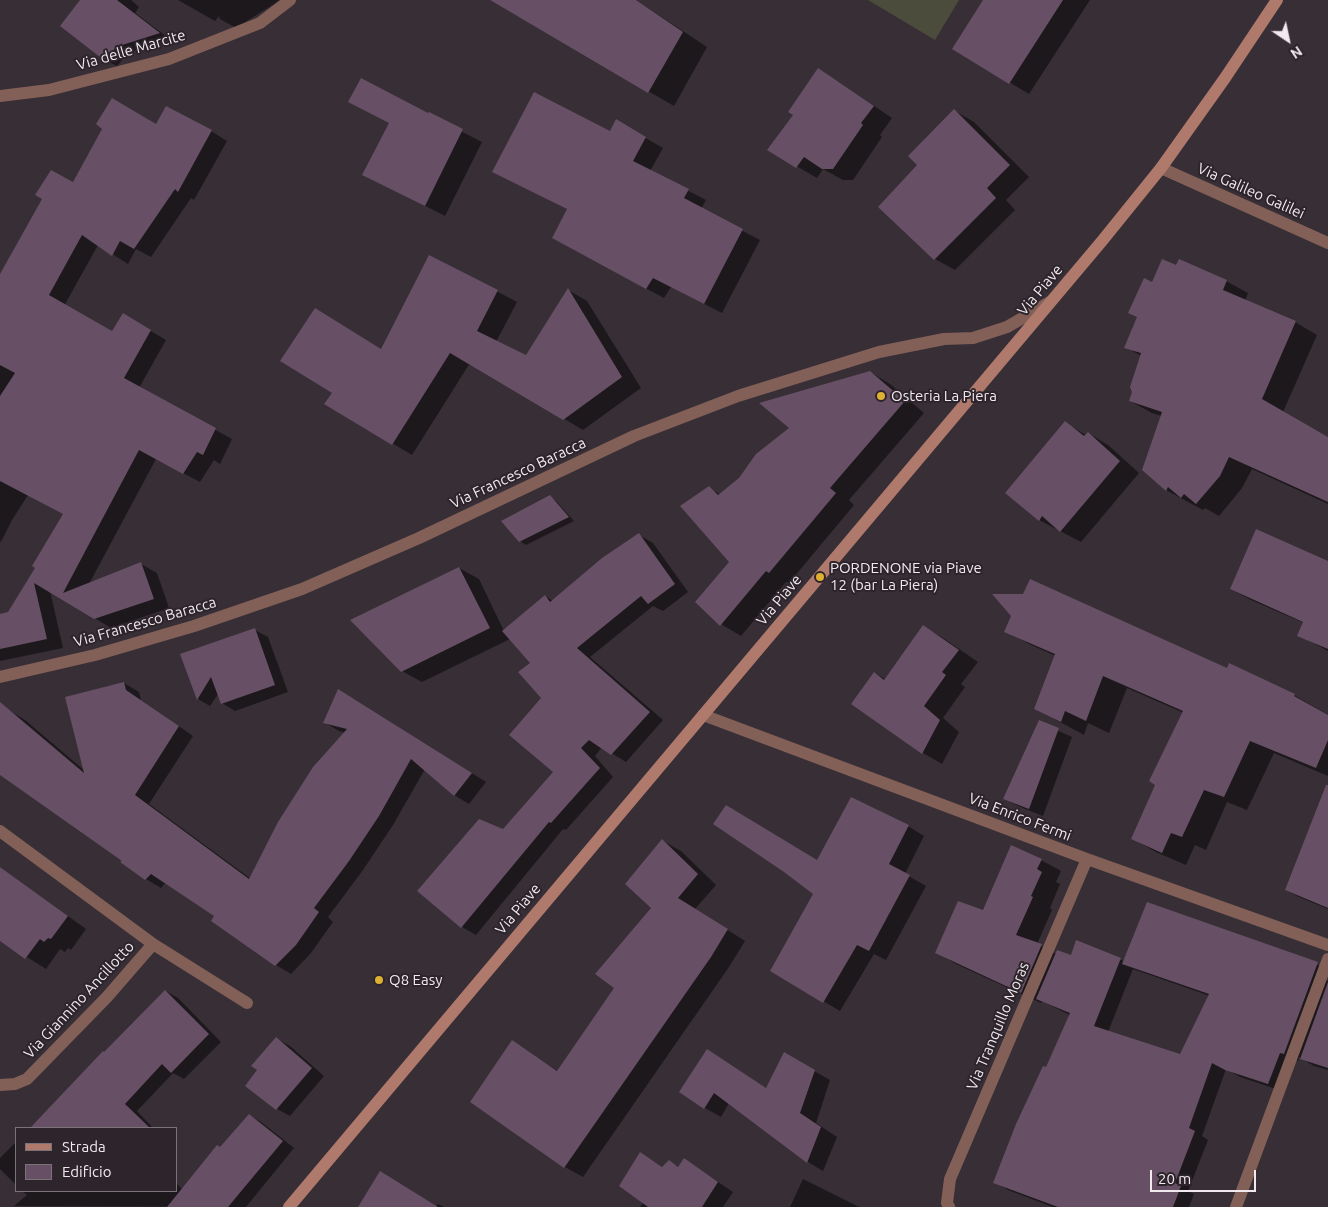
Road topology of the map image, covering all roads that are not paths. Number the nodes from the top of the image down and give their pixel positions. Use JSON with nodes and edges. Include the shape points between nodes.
{"nodes":[{"id":1,"x":290,"y":0,"type":"edge"},
{"id":2,"x":1277,"y":0,"type":"edge"},
{"id":3,"x":0,"y":96,"type":"edge"},
{"id":4,"x":1161,"y":168,"type":"junction"},
{"id":5,"x":1328,"y":242,"type":"edge"},
{"id":6,"x":1050,"y":302,"type":"junction"},
{"id":7,"x":0,"y":677,"type":"edge"},
{"id":8,"x":703,"y":716,"type":"junction"},
{"id":9,"x":0,"y":831,"type":"edge"},
{"id":10,"x":1086,"y":859,"type":"junction"},
{"id":11,"x":153,"y":944,"type":"junction"},
{"id":12,"x":1328,"y":946,"type":"edge"},
{"id":13,"x":1328,"y":959,"type":"edge"},
{"id":14,"x":247,"y":1003,"type":"dead end"},
{"id":15,"x":0,"y":1085,"type":"edge"},
{"id":16,"x":289,"y":1207,"type":"edge"},
{"id":17,"x":949,"y":1207,"type":"edge"},
{"id":18,"x":1236,"y":1207,"type":"edge"}],
"edges":[{"from":1,"to":3,"type":"street","name":"Via delle Marcite","via":[[260,23],[169,59],[49,90]]},
{"from":2,"to":4,"type":"street","name":"Via Piave"},
{"from":4,"to":5,"type":"street","name":"Via Galileo Galilei"},
{"from":4,"to":6,"type":"street","name":"Via Piave"},
{"from":6,"to":7,"type":"street","name":"Via Francesco Baracca","via":[[1007,327],[973,338],[879,352],[738,396],[634,436],[419,538],[302,589],[95,655]]},
{"from":6,"to":8,"type":"street","name":"Via Piave"},
{"from":8,"to":10,"type":"street","name":"Via Enrico Fermi"},
{"from":8,"to":16,"type":"street","name":"Via Piave"},
{"from":9,"to":11,"type":"street","name":"Via Giannino Ancillotto"},
{"from":10,"to":12,"type":"street","name":"Via Enrico Fermi"},
{"from":10,"to":17,"type":"street","name":"Via Tranquillo Moras","via":[[950,1178]]},
{"from":11,"to":14,"type":"street","name":"Via Giannino Ancillotto"},
{"from":11,"to":15,"type":"street","name":"Via Giannino Ancillotto","via":[[107,997],[27,1079]]},
{"from":13,"to":18,"type":"street"}]}
